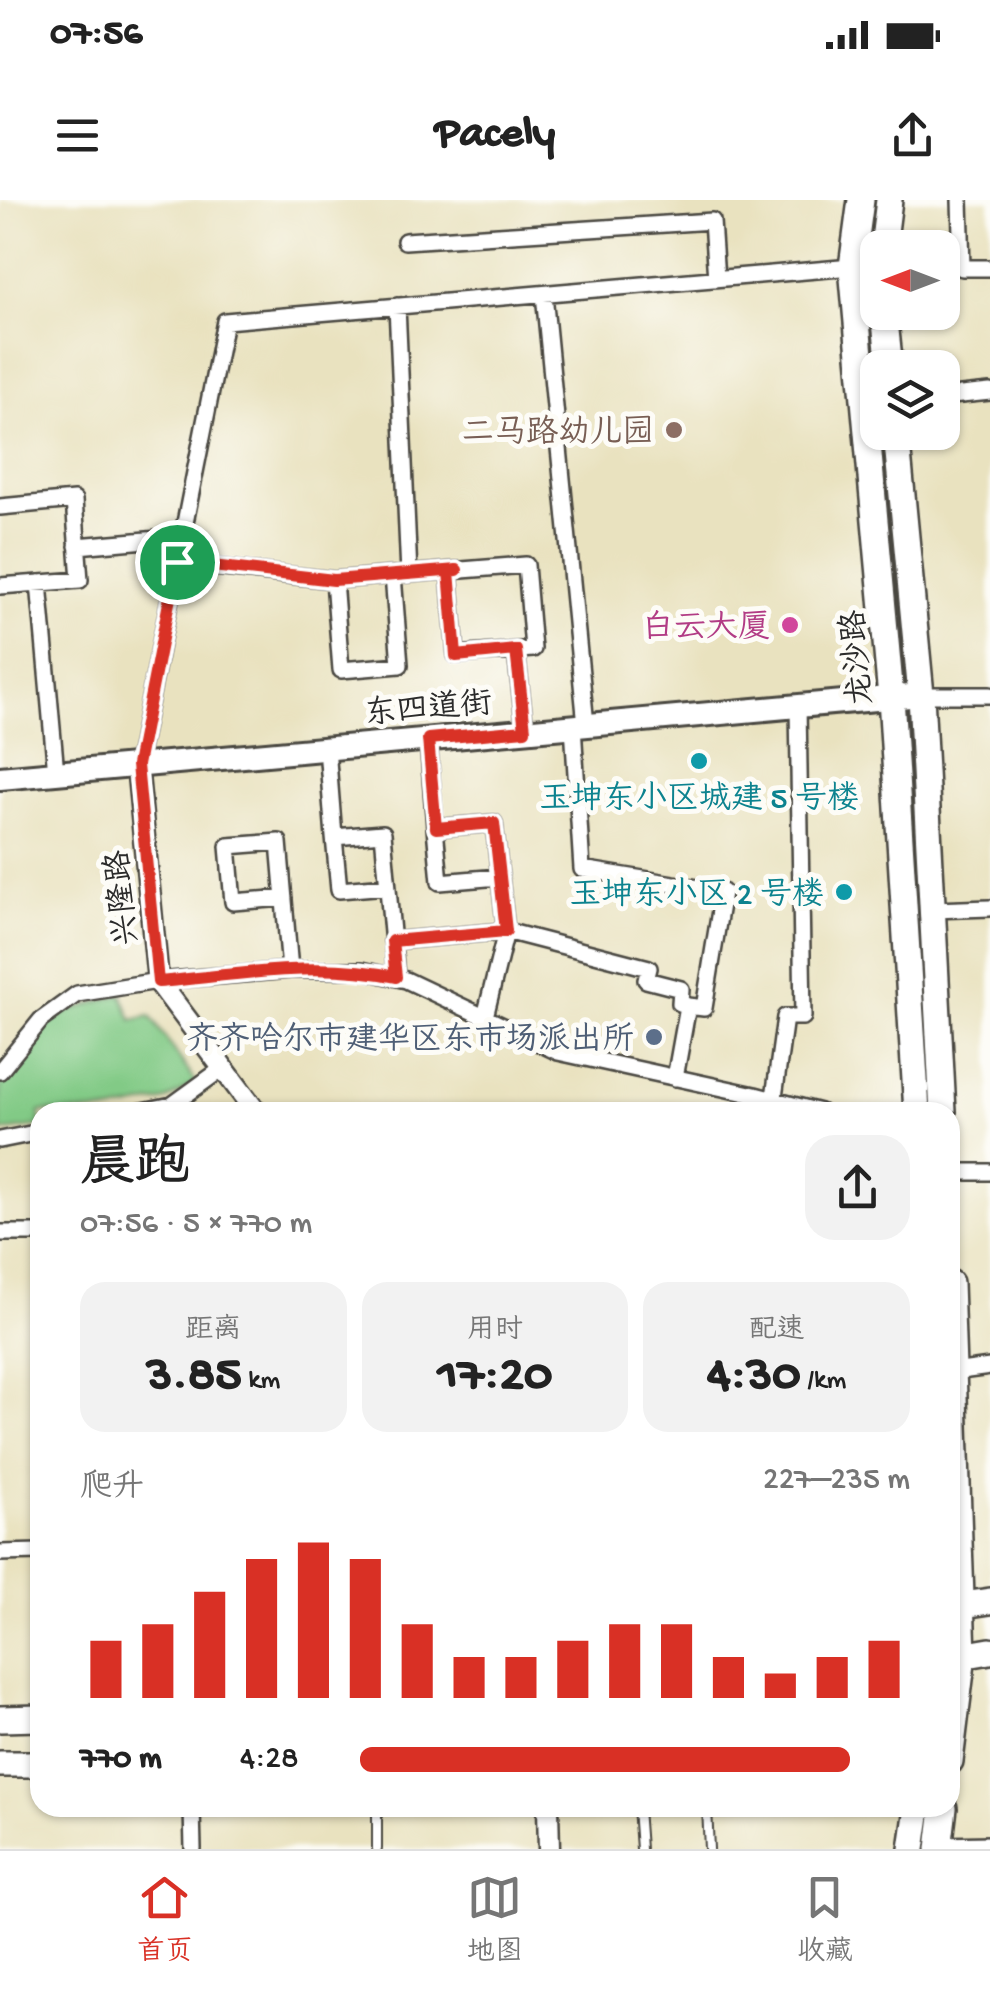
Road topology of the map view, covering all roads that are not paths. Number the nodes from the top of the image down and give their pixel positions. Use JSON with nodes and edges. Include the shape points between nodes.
{"nodes":[{"id":1,"x":861,"y":200,"type":"edge"},
{"id":2,"x":889,"y":200,"type":"edge"},
{"id":3,"x":960,"y":200,"type":"edge"},
{"id":4,"x":863,"y":230,"type":"edge"},
{"id":5,"x":885,"y":230,"type":"edge"},
{"id":6,"x":405,"y":241,"type":"dead end"},
{"id":7,"x":860,"y":267,"type":"edge"},
{"id":8,"x":990,"y":268,"type":"edge"},
{"id":9,"x":716,"y":279,"type":"junction"},
{"id":10,"x":544,"y":294,"type":"junction"},
{"id":11,"x":397,"y":306,"type":"junction"},
{"id":12,"x":869,"y":330,"type":"edge"},
{"id":13,"x":990,"y":392,"type":"edge"},
{"id":14,"x":960,"y":394,"type":"edge"},
{"id":15,"x":898,"y":450,"type":"edge"},
{"id":16,"x":0,"y":506,"type":"edge"},
{"id":17,"x":182,"y":537,"type":"junction"},
{"id":18,"x":77,"y":546,"type":"junction"},
{"id":19,"x":177,"y":562,"type":"junction"},
{"id":20,"x":457,"y":570,"type":"junction"},
{"id":21,"x":401,"y":575,"type":"junction"},
{"id":22,"x":334,"y":580,"type":"junction"},
{"id":23,"x":38,"y":583,"type":"junction"},
{"id":24,"x":0,"y":586,"type":"edge"},
{"id":25,"x":516,"y":650,"type":"junction"},
{"id":26,"x":921,"y":695,"type":"junction"},
{"id":27,"x":990,"y":695,"type":"edge"},
{"id":28,"x":891,"y":697,"type":"junction"},
{"id":29,"x":798,"y":706,"type":"junction"},
{"id":30,"x":579,"y":725,"type":"junction"},
{"id":31,"x":525,"y":730,"type":"junction"},
{"id":32,"x":428,"y":739,"type":"junction"},
{"id":33,"x":327,"y":748,"type":"junction"},
{"id":34,"x":137,"y":765,"type":"junction"},
{"id":35,"x":56,"y":773,"type":"junction"},
{"id":36,"x":0,"y":778,"type":"edge"},
{"id":37,"x":436,"y":828,"type":"junction"},
{"id":38,"x":334,"y":837,"type":"junction"},
{"id":39,"x":499,"y":877,"type":"junction"},
{"id":40,"x":387,"y":886,"type":"junction"},
{"id":41,"x":284,"y":898,"type":"junction"},
{"id":42,"x":990,"y":908,"type":"edge"},
{"id":43,"x":933,"y":910,"type":"junction"},
{"id":44,"x":506,"y":931,"type":"junction"},
{"id":45,"x":392,"y":941,"type":"junction"},
{"id":46,"x":290,"y":970,"type":"junction"},
{"id":47,"x":396,"y":977,"type":"junction"},
{"id":48,"x":158,"y":982,"type":"junction"},
{"id":49,"x":688,"y":1006,"type":"junction"},
{"id":50,"x":485,"y":1016,"type":"junction"},
{"id":51,"x":223,"y":1068,"type":"junction"},
{"id":52,"x":0,"y":1071,"type":"edge"},
{"id":53,"x":675,"y":1078,"type":"junction"},
{"id":54,"x":177,"y":1102,"type":"edge"},
{"id":55,"x":248,"y":1102,"type":"edge"},
{"id":56,"x":759,"y":1102,"type":"edge"},
{"id":57,"x":773,"y":1102,"type":"edge"},
{"id":58,"x":916,"y":1102,"type":"edge"},
{"id":59,"x":943,"y":1102,"type":"edge"},
{"id":60,"x":30,"y":1134,"type":"edge"},
{"id":61,"x":0,"y":1140,"type":"edge"},
{"id":62,"x":960,"y":1172,"type":"edge"},
{"id":63,"x":990,"y":1172,"type":"edge"},
{"id":64,"x":30,"y":1233,"type":"edge"},
{"id":65,"x":0,"y":1234,"type":"edge"},
{"id":66,"x":990,"y":1367,"type":"edge"},
{"id":67,"x":960,"y":1371,"type":"edge"},
{"id":68,"x":0,"y":1552,"type":"edge"},
{"id":69,"x":30,"y":1552,"type":"edge"},
{"id":70,"x":990,"y":1601,"type":"edge"},
{"id":71,"x":960,"y":1605,"type":"edge"},
{"id":72,"x":990,"y":1651,"type":"edge"},
{"id":73,"x":960,"y":1656,"type":"edge"},
{"id":74,"x":0,"y":1718,"type":"edge"},
{"id":75,"x":30,"y":1718,"type":"edge"},
{"id":76,"x":0,"y":1764,"type":"edge"},
{"id":77,"x":30,"y":1764,"type":"edge"},
{"id":78,"x":192,"y":1817,"type":"edge"},
{"id":79,"x":376,"y":1817,"type":"edge"},
{"id":80,"x":548,"y":1817,"type":"edge"},
{"id":81,"x":639,"y":1817,"type":"edge"},
{"id":82,"x":707,"y":1817,"type":"edge"},
{"id":83,"x":917,"y":1817,"type":"edge"},
{"id":84,"x":943,"y":1817,"type":"edge"},
{"id":85,"x":990,"y":1844,"type":"edge"},
{"id":86,"x":939,"y":1847,"type":"edge"},
{"id":87,"x":193,"y":1849,"type":"edge"},
{"id":88,"x":376,"y":1849,"type":"edge"},
{"id":89,"x":549,"y":1849,"type":"edge"},
{"id":90,"x":641,"y":1849,"type":"edge"},
{"id":91,"x":709,"y":1849,"type":"edge"},
{"id":92,"x":912,"y":1849,"type":"edge"}],
"edges":[{"from":1,"to":4,"type":"main road","name":"龙沙路"},
{"from":2,"to":5,"type":"main road"},
{"from":3,"to":8,"type":"street","via":[[962,268]]},
{"from":6,"to":9,"type":"street","via":[[712,221]]},
{"from":7,"to":9,"type":"street"},
{"from":9,"to":10,"type":"street"},
{"from":10,"to":11,"type":"street"},
{"from":10,"to":30,"type":"street"},
{"from":11,"to":17,"type":"street","via":[[225,321]]},
{"from":11,"to":21,"type":"street"},
{"from":12,"to":28,"type":"main road","name":"龙沙路"},
{"from":13,"to":14,"type":"street"},
{"from":15,"to":26,"type":"main road","name":"龙沙路"},
{"from":16,"to":18,"type":"street","via":[[74,500]]},
{"from":17,"to":18,"type":"street"},
{"from":17,"to":19,"type":"street"},
{"from":18,"to":23,"type":"street","via":[[80,580]]},
{"from":19,"to":22,"type":"street"},
{"from":19,"to":34,"type":"street"},
{"from":20,"to":21,"type":"street"},
{"from":20,"to":25,"type":"street","via":[[449,571],[456,656]]},
{"from":20,"to":25,"type":"street","via":[[526,565],[533,649]]},
{"from":21,"to":22,"type":"street"},
{"from":21,"to":22,"type":"street","via":[[400,665],[342,670]]},
{"from":23,"to":24,"type":"street"},
{"from":23,"to":35,"type":"street"},
{"from":25,"to":31,"type":"street"},
{"from":26,"to":27,"type":"street"},
{"from":26,"to":28,"type":"main road","name":"东四道街"},
{"from":26,"to":43,"type":"main road","name":"龙沙路"},
{"from":28,"to":29,"type":"main road","name":"东四道街"},
{"from":28,"to":58,"type":"main road","name":"龙沙路"},
{"from":29,"to":30,"type":"main road","name":"东四道街"},
{"from":29,"to":57,"type":"street","via":[[803,1016],[784,1016]]},
{"from":30,"to":31,"type":"main road","name":"东四道街"},
{"from":30,"to":49,"type":"street","via":[[582,868],[723,892],[704,1008]]},
{"from":31,"to":32,"type":"main road","name":"东四道街"},
{"from":32,"to":33,"type":"main road","name":"东四道街"},
{"from":32,"to":37,"type":"street"},
{"from":33,"to":34,"type":"main road","name":"东四道街"},
{"from":33,"to":38,"type":"street"},
{"from":34,"to":35,"type":"main road","name":"东四道街"},
{"from":34,"to":48,"type":"street","name":"兴隆路"},
{"from":35,"to":36,"type":"main road","name":"东四道街"},
{"from":37,"to":39,"type":"street","via":[[494,823]]},
{"from":37,"to":39,"type":"street","via":[[440,882]]},
{"from":38,"to":40,"type":"street","via":[[339,890]]},
{"from":38,"to":40,"type":"street","via":[[383,833]]},
{"from":39,"to":44,"type":"street"},
{"from":40,"to":45,"type":"street"},
{"from":41,"to":41,"type":"street","via":[[279,842],[228,846],[233,902]]},
{"from":41,"to":46,"type":"street"},
{"from":42,"to":43,"type":"street"},
{"from":43,"to":59,"type":"main road","name":"龙沙路"},
{"from":44,"to":45,"type":"street"},
{"from":44,"to":49,"type":"street","via":[[649,968],[646,980],[681,989],[680,1003]]},
{"from":44,"to":50,"type":"street"},
{"from":45,"to":47,"type":"street"},
{"from":46,"to":47,"type":"street"},
{"from":46,"to":48,"type":"street"},
{"from":47,"to":50,"type":"street"},
{"from":48,"to":51,"type":"street","name":"兴隆路"},
{"from":48,"to":52,"type":"street","via":[[77,994],[40,1020]]},
{"from":49,"to":53,"type":"street"},
{"from":50,"to":53,"type":"street","via":[[558,1052]]},
{"from":51,"to":54,"type":"street"},
{"from":51,"to":55,"type":"street","name":"兴隆路"},
{"from":53,"to":56,"type":"street"},
{"from":60,"to":61,"type":"street"},
{"from":62,"to":63,"type":"street"},
{"from":64,"to":65,"type":"street"},
{"from":66,"to":67,"type":"street"},
{"from":68,"to":69,"type":"street"},
{"from":70,"to":71,"type":"main road"},
{"from":72,"to":73,"type":"main road"},
{"from":74,"to":75,"type":"main road"},
{"from":76,"to":77,"type":"main road"},
{"from":78,"to":87,"type":"street"},
{"from":79,"to":88,"type":"lane"},
{"from":80,"to":89,"type":"street"},
{"from":81,"to":90,"type":"lane"},
{"from":82,"to":91,"type":"lane"},
{"from":83,"to":92,"type":"main road"},
{"from":84,"to":86,"type":"main road"},
{"from":85,"to":86,"type":"street"}]}
